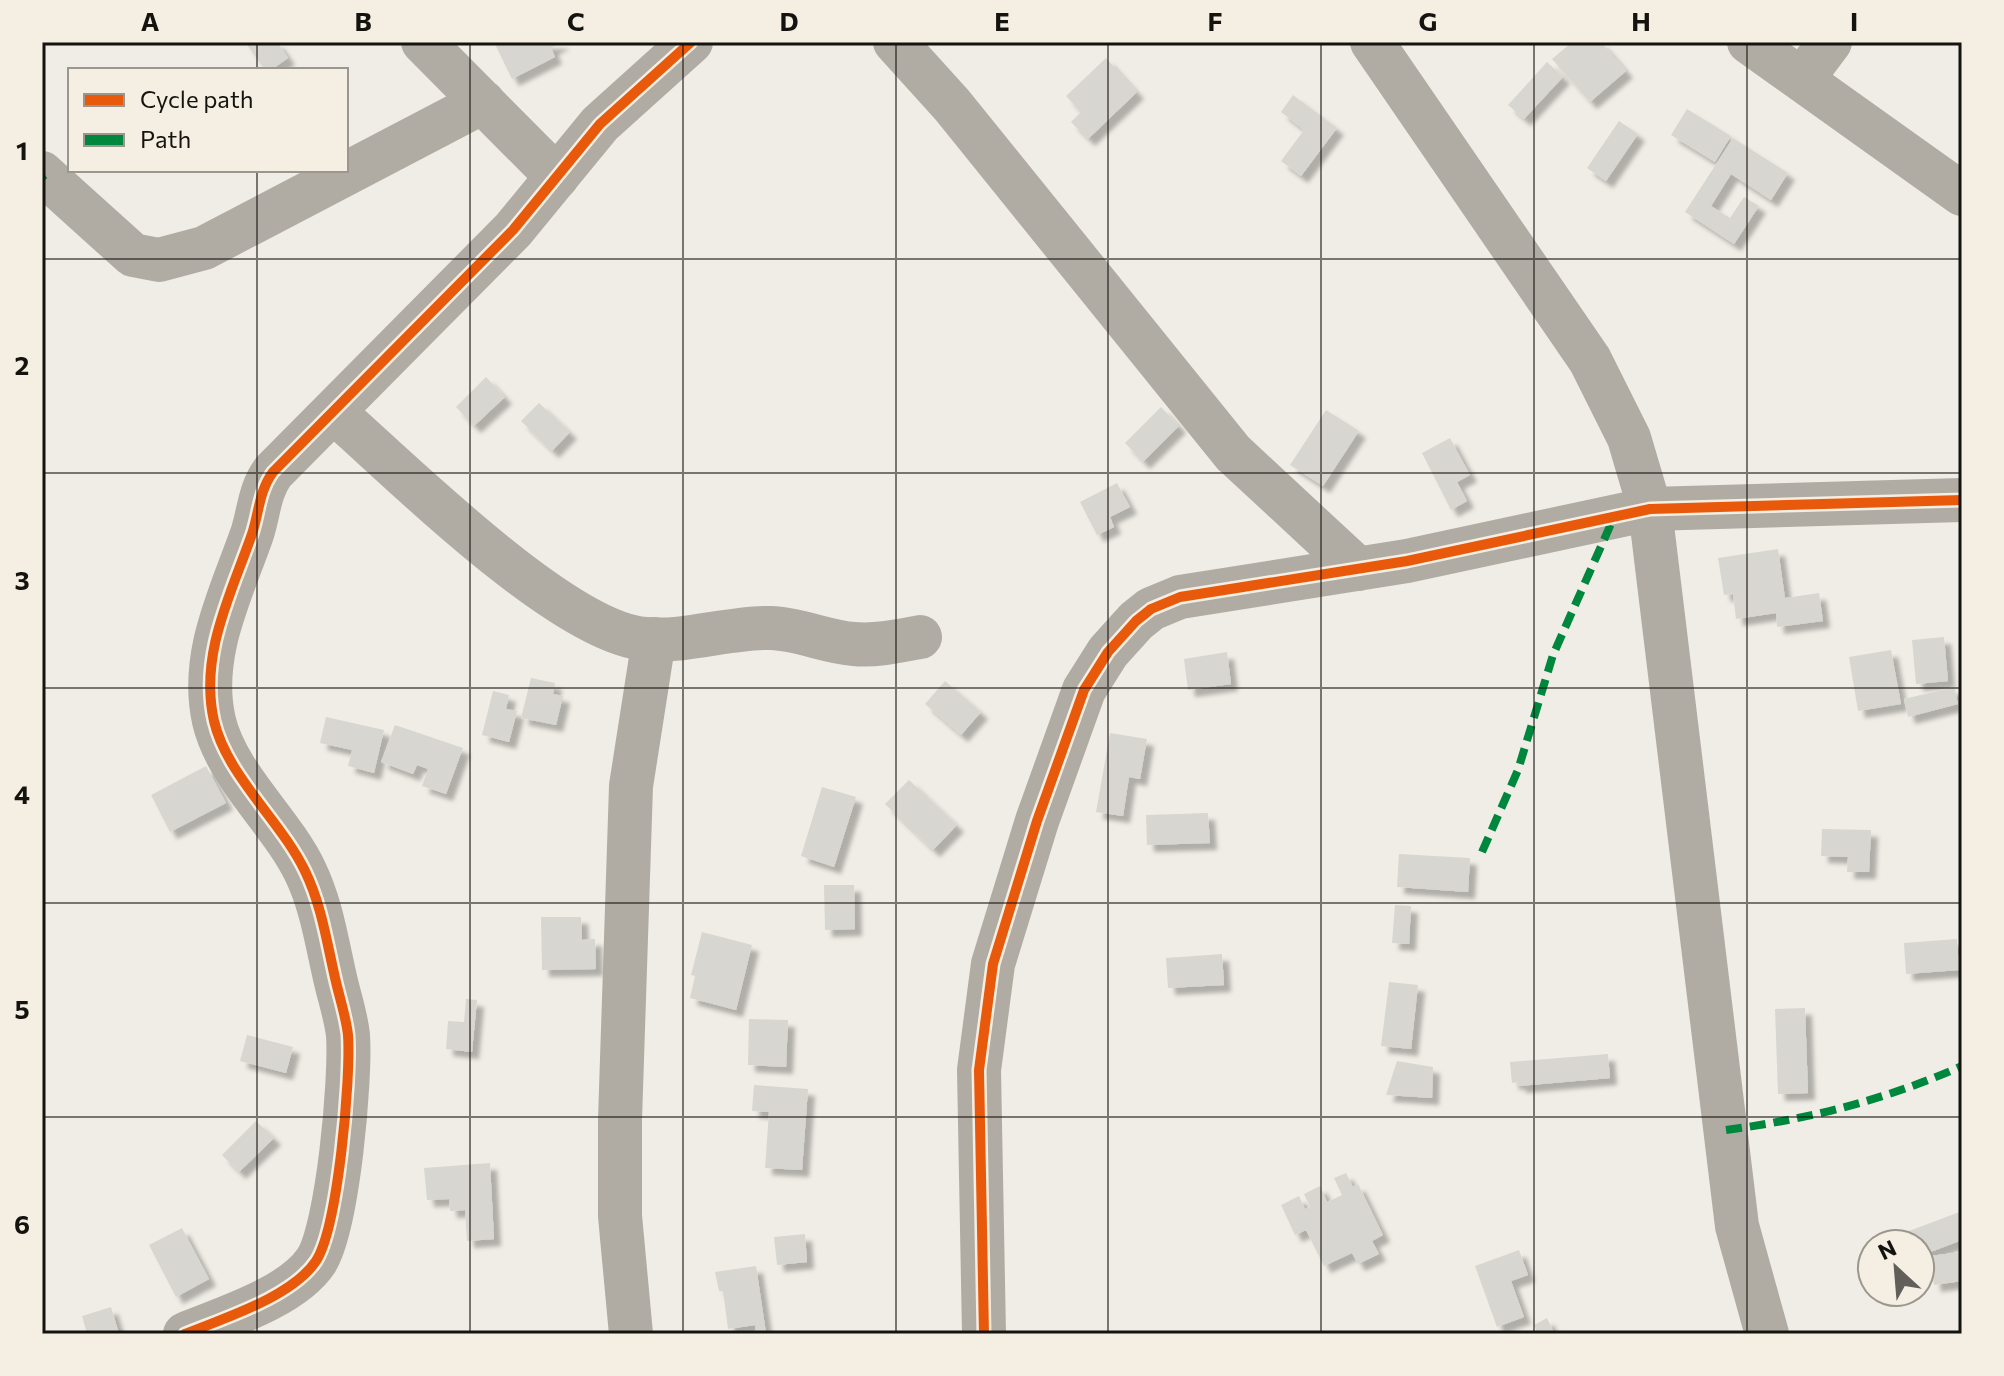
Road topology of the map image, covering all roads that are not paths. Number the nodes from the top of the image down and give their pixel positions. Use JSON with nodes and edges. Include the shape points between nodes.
{"nodes":[{"id":1,"x":423,"y":42,"type":"edge"},
{"id":2,"x":691,"y":42,"type":"edge"},
{"id":3,"x":895,"y":42,"type":"edge"},
{"id":4,"x":1372,"y":42,"type":"edge"},
{"id":5,"x":1749,"y":42,"type":"edge"},
{"id":6,"x":1830,"y":42,"type":"edge"},
{"id":7,"x":1803,"y":78,"type":"junction"},
{"id":8,"x":483,"y":102,"type":"junction"},
{"id":9,"x":42,"y":173,"type":"edge"},
{"id":10,"x":557,"y":177,"type":"junction"},
{"id":11,"x":1962,"y":194,"type":"edge"},
{"id":12,"x":335,"y":413,"type":"junction"},
{"id":13,"x":1962,"y":500,"type":"edge"},
{"id":14,"x":1650,"y":509,"type":"junction"},
{"id":15,"x":1358,"y":569,"type":"junction"},
{"id":16,"x":920,"y":637,"type":"dead end"},
{"id":17,"x":654,"y":639,"type":"junction"},
{"id":18,"x":185,"y":1334,"type":"edge"},
{"id":19,"x":631,"y":1334,"type":"edge"},
{"id":20,"x":984,"y":1334,"type":"edge"},
{"id":21,"x":1767,"y":1334,"type":"edge"}],
"edges":[{"from":1,"to":8,"type":"street"},
{"from":2,"to":10,"type":"street","via":[[600,124]]},
{"from":3,"to":15,"type":"street","via":[[952,105],[1233,453]]},
{"from":4,"to":14,"type":"street","via":[[1590,360],[1629,438]]},
{"from":5,"to":7,"type":"street"},
{"from":6,"to":7,"type":"street"},
{"from":7,"to":11,"type":"street"},
{"from":8,"to":9,"type":"street","via":[[204,248],[159,260],[133,255]]},
{"from":8,"to":10,"type":"street"},
{"from":10,"to":12,"type":"street","via":[[513,230]]},
{"from":12,"to":17,"type":"street","via":[[566,608],[628,636]]},
{"from":12,"to":18,"type":"street","via":[[262,489],[256,523],[217,628],[211,690],[214,723],[237,769],[304,868],[318,903],[348,1035],[339,1185],[317,1260],[301,1278],[261,1302]]},
{"from":13,"to":14,"type":"street"},
{"from":14,"to":15,"type":"street"},
{"from":14,"to":21,"type":"street","via":[[1737,1226]]},
{"from":15,"to":20,"type":"street","via":[[1163,603],[1136,621],[1084,690],[993,964],[979,1070]]},
{"from":16,"to":17,"type":"street","via":[[853,644],[771,628]]},
{"from":17,"to":19,"type":"street","via":[[631,786],[620,1120],[620,1216]]}]}
